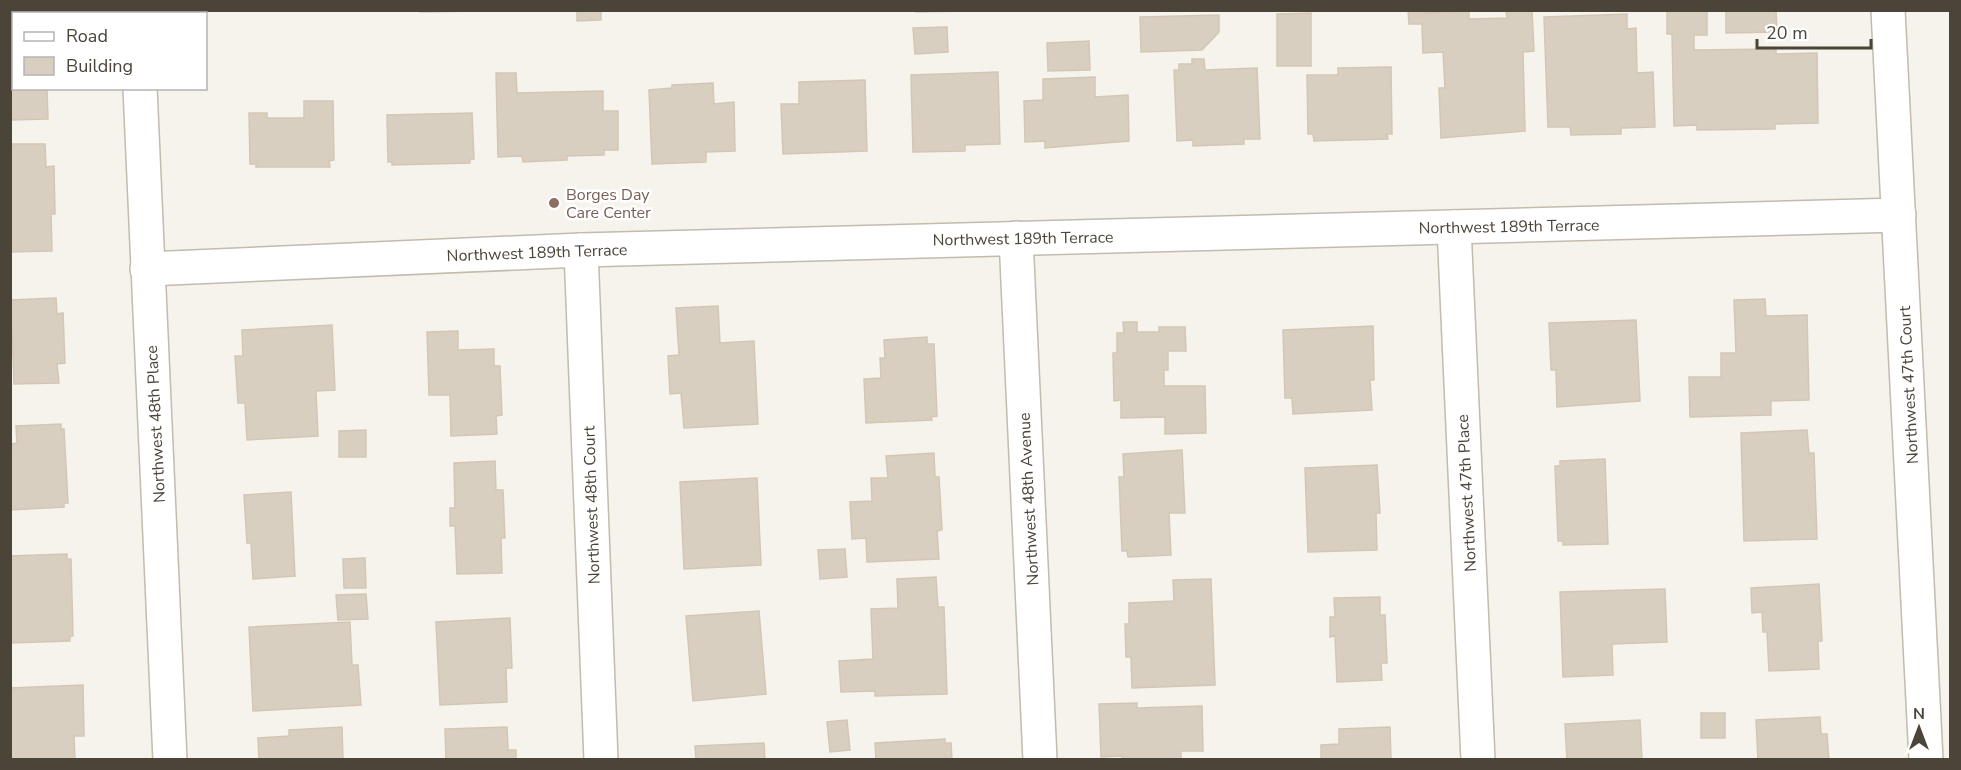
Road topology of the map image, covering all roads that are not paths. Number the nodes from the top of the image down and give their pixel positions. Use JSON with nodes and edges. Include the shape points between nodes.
{"nodes":[{"id":1,"x":1888,"y":10,"type":"edge"},
{"id":2,"x":140,"y":90,"type":"edge"},
{"id":3,"x":1899,"y":216,"type":"junction"},
{"id":4,"x":1454,"y":227,"type":"junction"},
{"id":5,"x":1016,"y":238,"type":"junction"},
{"id":6,"x":581,"y":250,"type":"junction"},
{"id":7,"x":147,"y":269,"type":"junction"},
{"id":8,"x":170,"y":759,"type":"edge"},
{"id":9,"x":601,"y":759,"type":"edge"},
{"id":10,"x":1040,"y":759,"type":"edge"},
{"id":11,"x":1478,"y":759,"type":"edge"},
{"id":12,"x":1926,"y":759,"type":"edge"}],
"edges":[{"from":1,"to":3,"type":"street","name":"Northwest 47th Court"},
{"from":2,"to":7,"type":"street","name":"Northwest 48th Place"},
{"from":3,"to":4,"type":"street","name":"Northwest 189th Terrace"},
{"from":3,"to":12,"type":"street","name":"Northwest 47th Court"},
{"from":4,"to":5,"type":"street","name":"Northwest 189th Terrace"},
{"from":4,"to":11,"type":"street","name":"Northwest 47th Place"},
{"from":5,"to":6,"type":"street","name":"Northwest 189th Terrace"},
{"from":5,"to":10,"type":"street","name":"Northwest 48th Avenue"},
{"from":6,"to":7,"type":"street","name":"Northwest 189th Terrace"},
{"from":6,"to":9,"type":"street","name":"Northwest 48th Court"},
{"from":7,"to":8,"type":"street","name":"Northwest 48th Place"}]}
